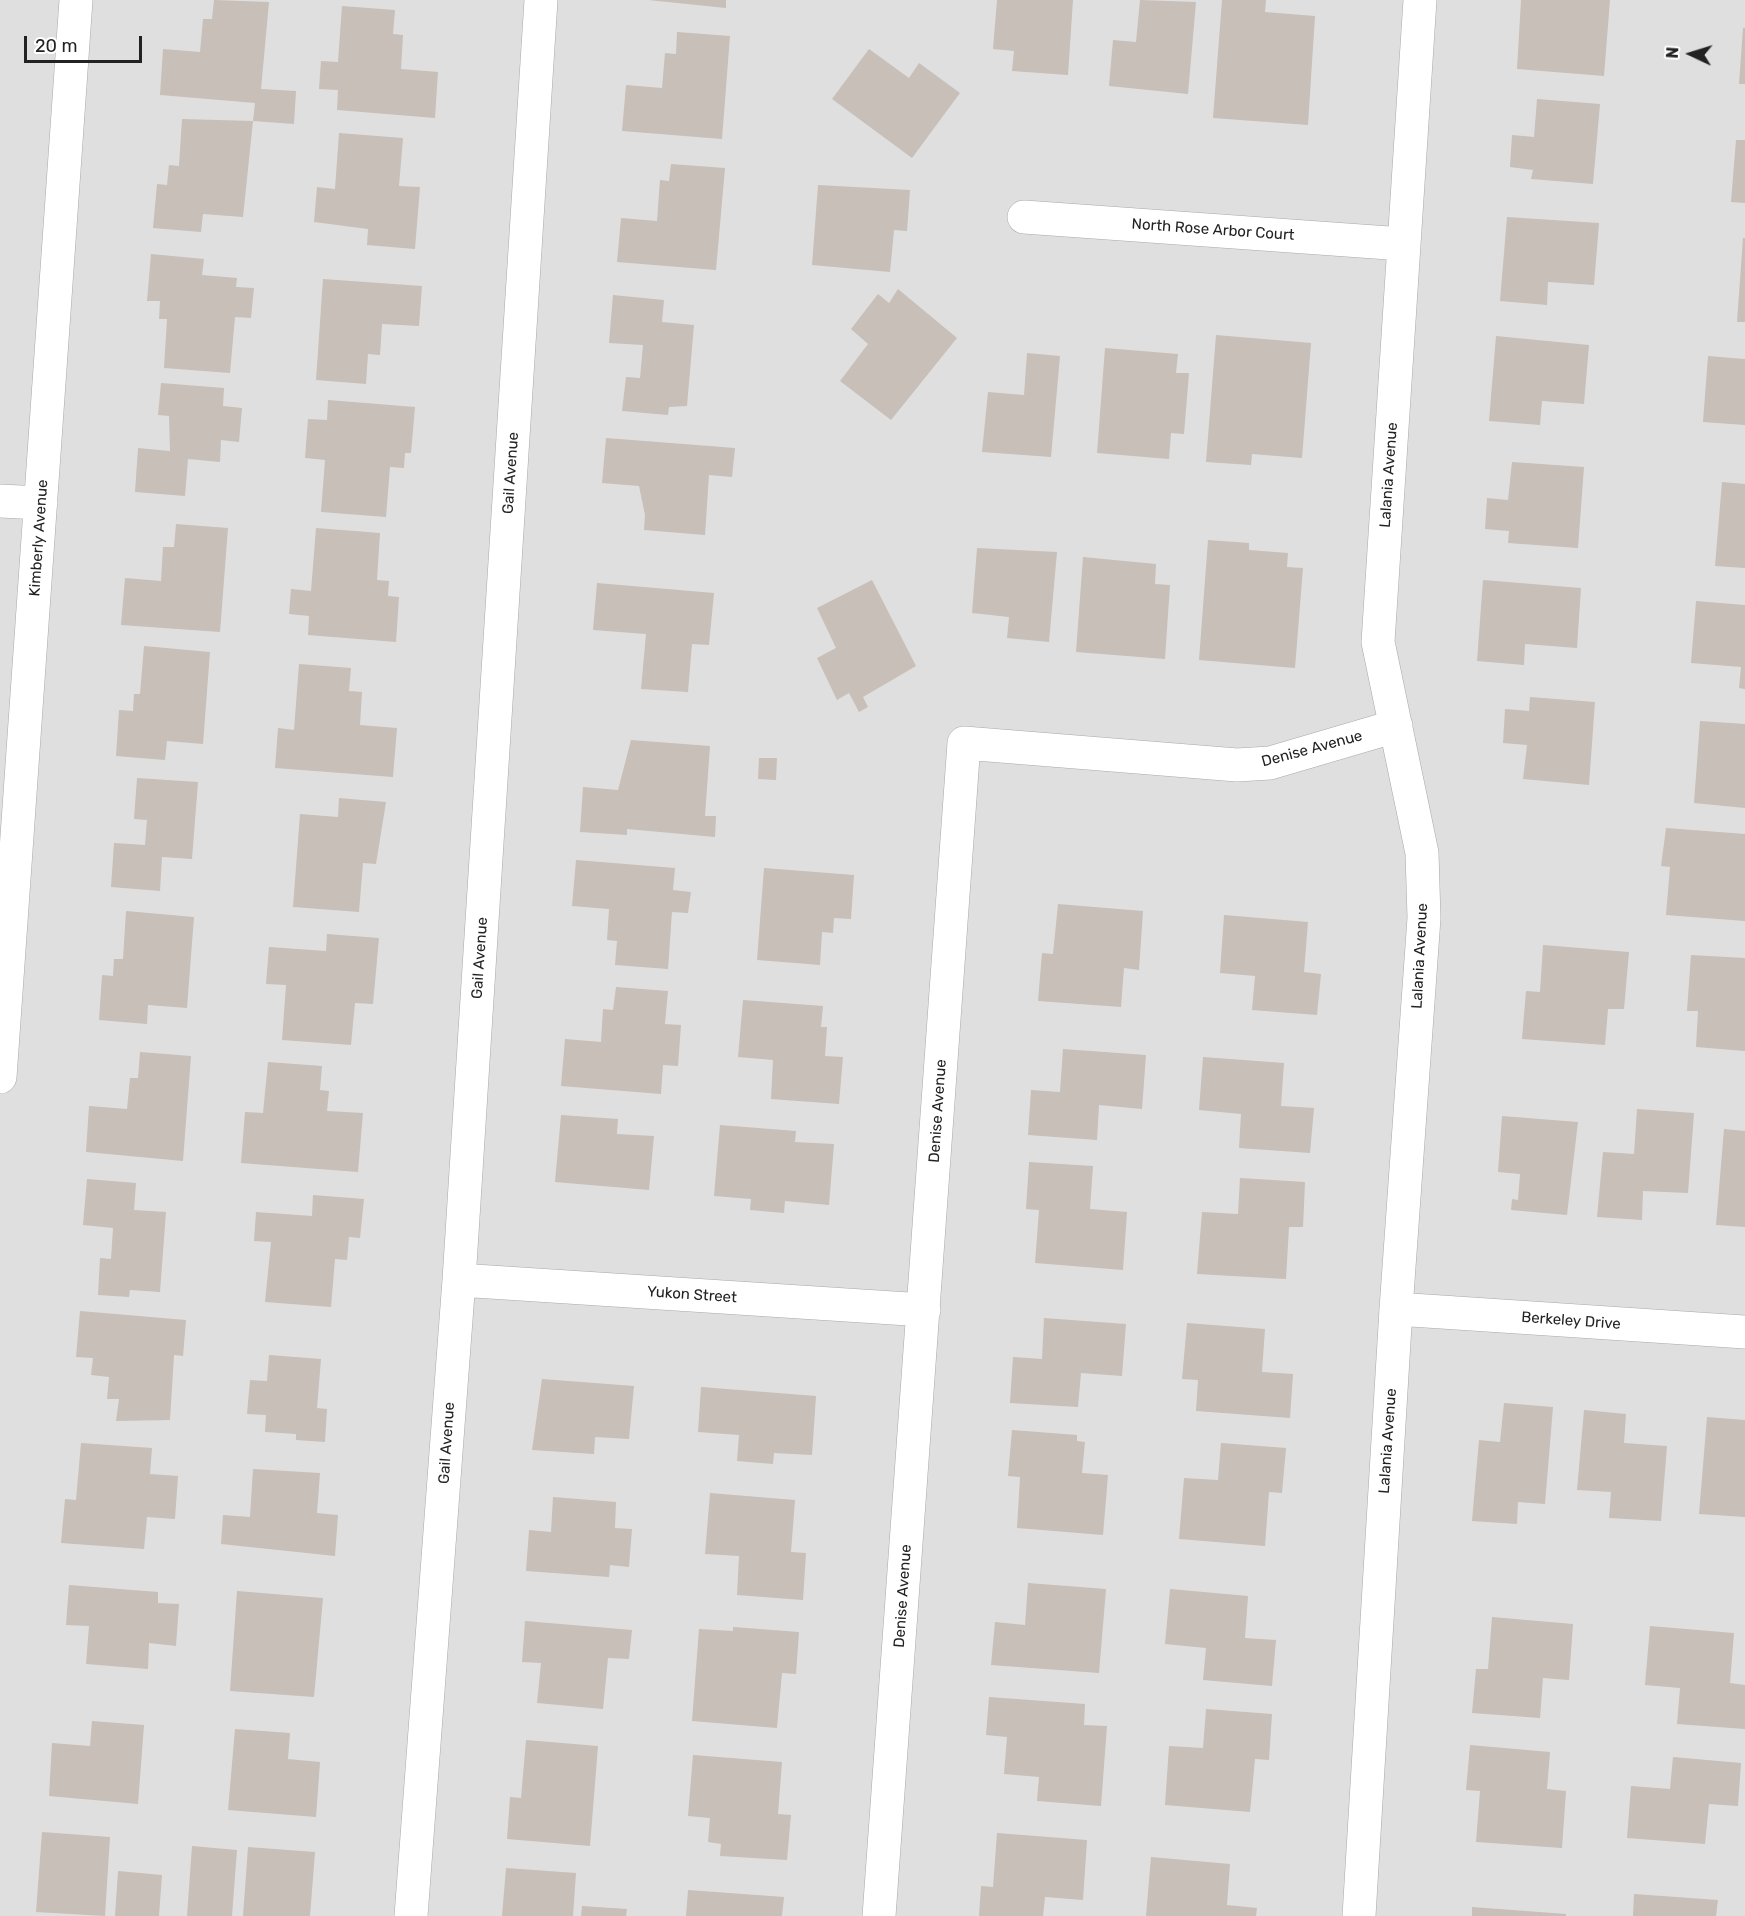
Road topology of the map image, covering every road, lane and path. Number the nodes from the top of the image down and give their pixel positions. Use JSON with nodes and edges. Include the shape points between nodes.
{"nodes":[{"id":1,"x":76,"y":0,"type":"edge"},
{"id":2,"x":541,"y":0,"type":"edge"},
{"id":3,"x":1420,"y":0,"type":"edge"},
{"id":4,"x":1024,"y":217,"type":"dead end"},
{"id":5,"x":1403,"y":244,"type":"junction"},
{"id":6,"x":0,"y":501,"type":"edge"},
{"id":7,"x":41,"y":503,"type":"junction"},
{"id":8,"x":1396,"y":726,"type":"junction"},
{"id":9,"x":1,"y":1035,"type":"edge"},
{"id":10,"x":0,"y":1077,"type":"edge"},
{"id":11,"x":459,"y":1280,"type":"junction"},
{"id":12,"x":924,"y":1310,"type":"junction"},
{"id":13,"x":1396,"y":1310,"type":"junction"},
{"id":14,"x":1745,"y":1332,"type":"edge"},
{"id":15,"x":411,"y":1916,"type":"edge"},
{"id":16,"x":879,"y":1916,"type":"edge"},
{"id":17,"x":1359,"y":1916,"type":"edge"}],
"edges":[{"from":1,"to":7,"type":"street","name":"Kimberly Avenue"},
{"from":2,"to":11,"type":"street","name":"Gail Avenue"},
{"from":3,"to":5,"type":"street","name":"Lalania Avenue"},
{"from":4,"to":5,"type":"street","name":"North Rose Arbor Court"},
{"from":5,"to":8,"type":"street","name":"Lalania Avenue","via":[[1378,642]]},
{"from":6,"to":7,"type":"street"},
{"from":7,"to":9,"type":"street","name":"Kimberly Avenue"},
{"from":8,"to":12,"type":"street","name":"Denise Avenue","via":[[1270,763],[1237,765],[964,743]]},
{"from":8,"to":13,"type":"street","name":"Lalania Avenue","via":[[1422,853],[1424,918]]},
{"from":9,"to":10,"type":"street","name":"Kimberly Avenue"},
{"from":11,"to":12,"type":"street","name":"Yukon Street"},
{"from":11,"to":15,"type":"street","name":"Gail Avenue"},
{"from":12,"to":16,"type":"street","name":"Denise Avenue"},
{"from":13,"to":14,"type":"street","name":"Berkeley Drive"},
{"from":13,"to":17,"type":"street","name":"Lalania Avenue"}]}
